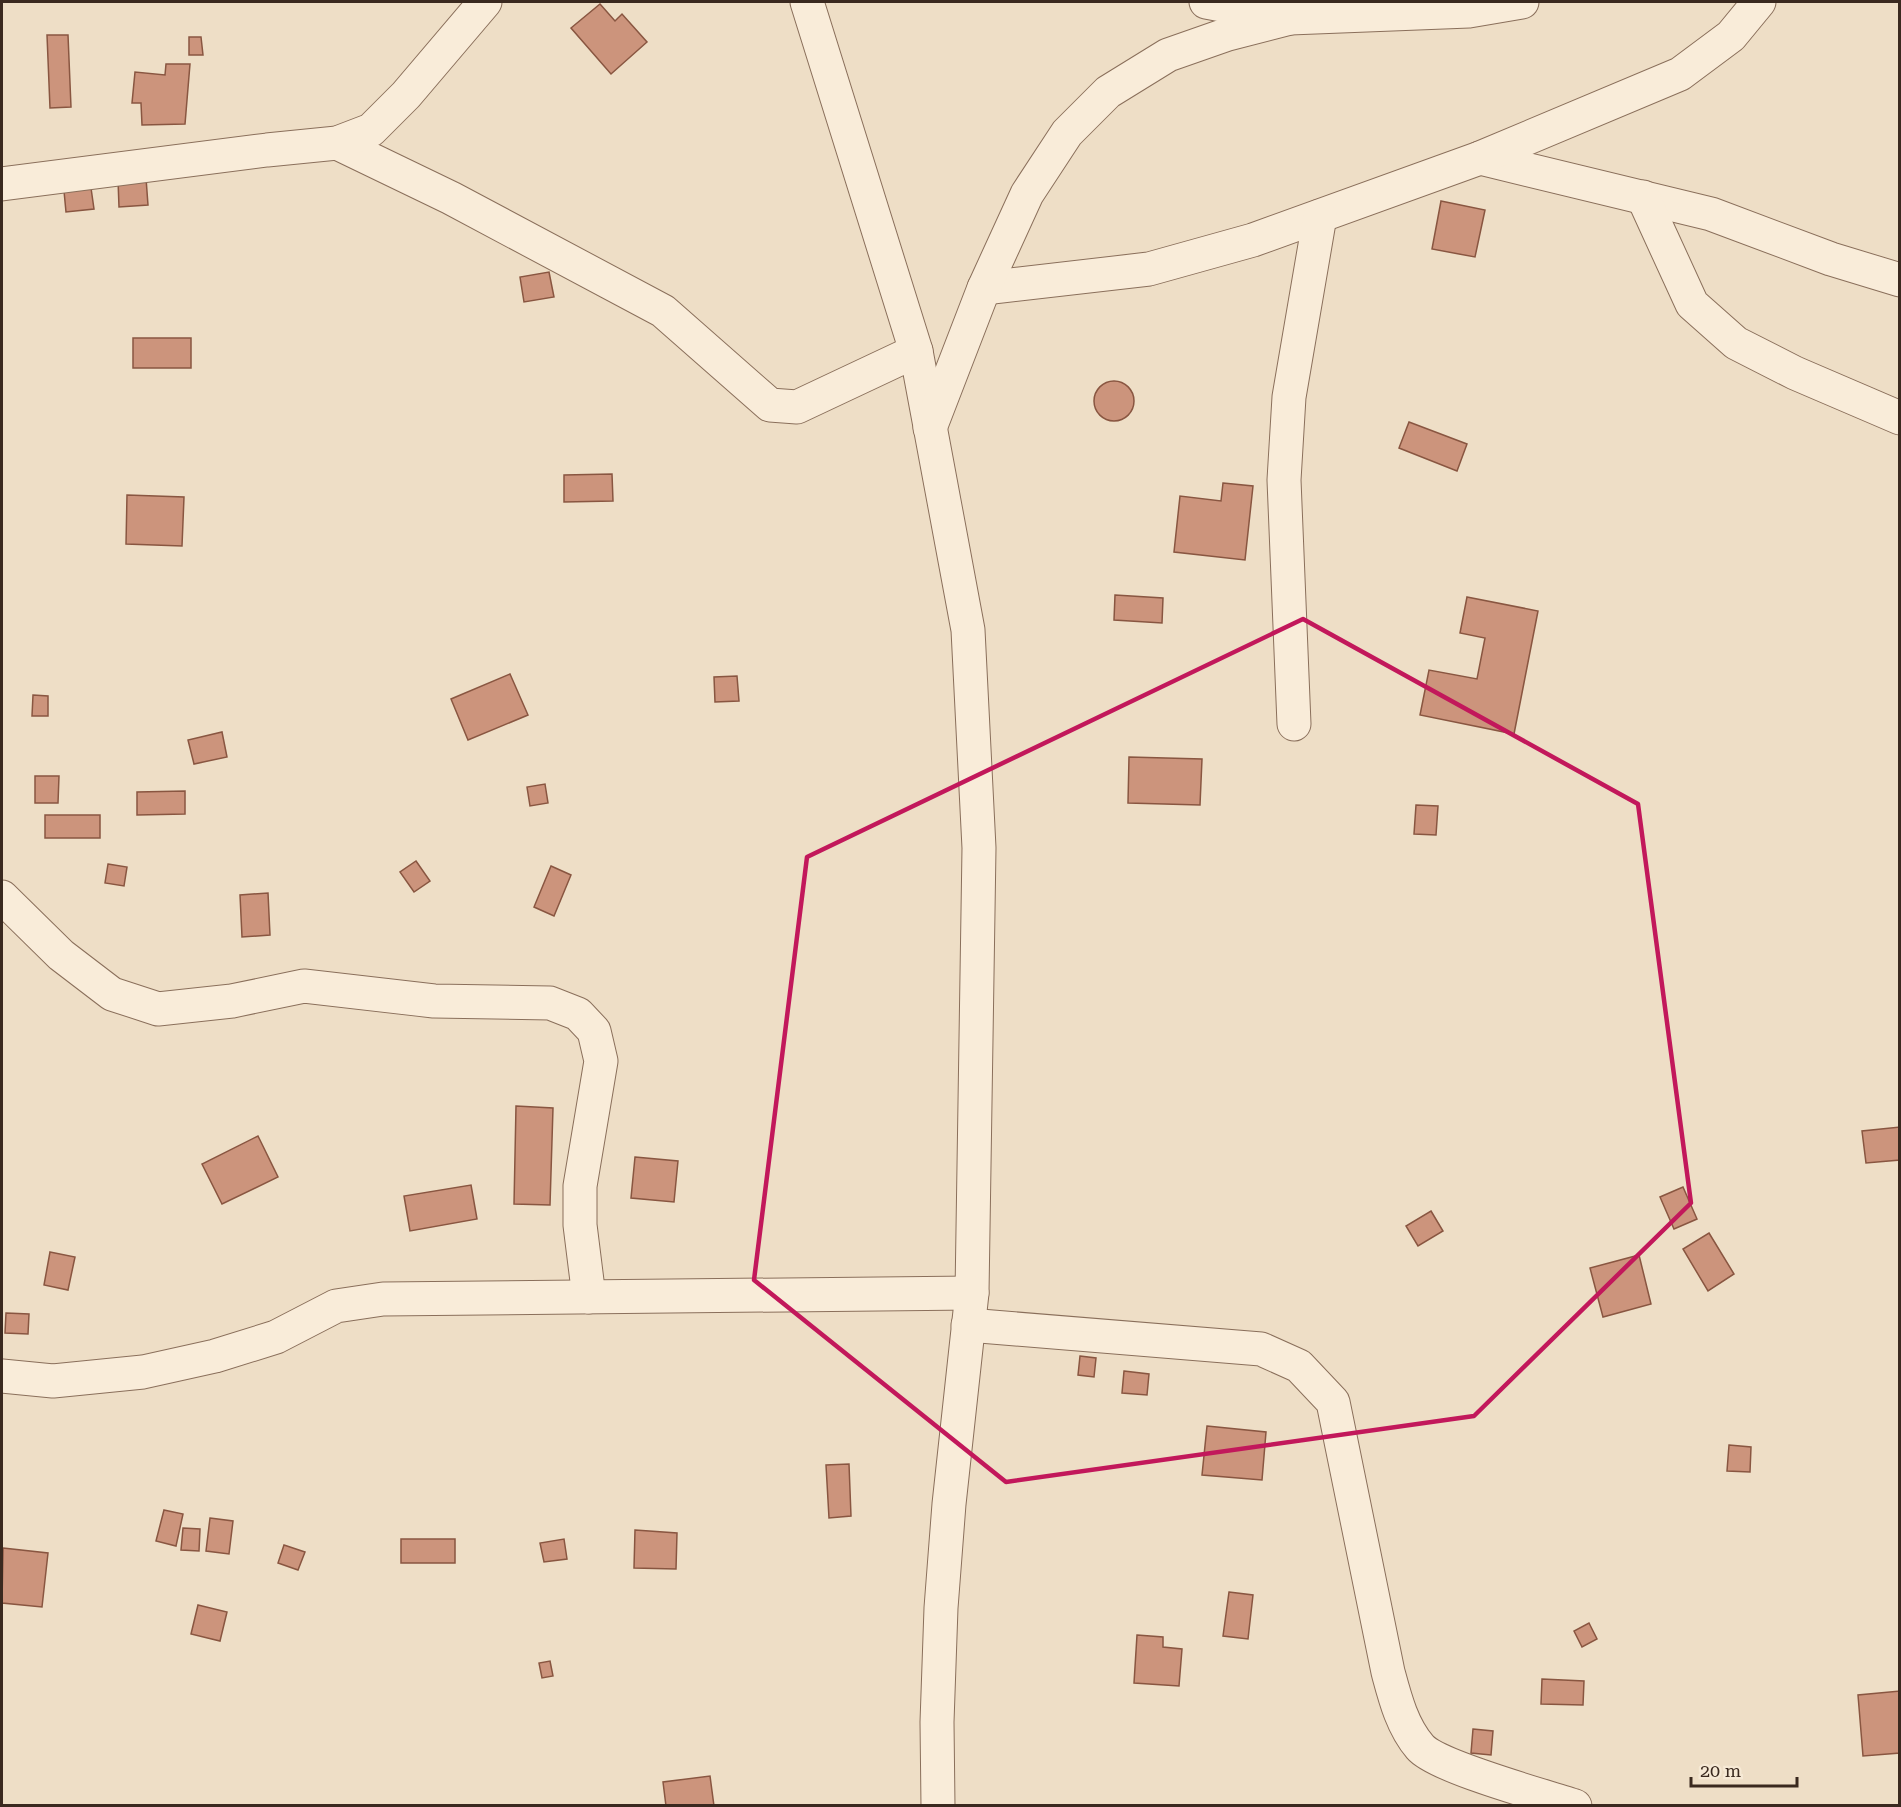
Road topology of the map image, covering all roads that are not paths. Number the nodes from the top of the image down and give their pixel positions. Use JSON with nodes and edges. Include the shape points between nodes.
{"nodes":[{"id":1,"x":485,"y":2,"type":"edge"},
{"id":2,"x":807,"y":2,"type":"edge"},
{"id":3,"x":1206,"y":2,"type":"edge"},
{"id":4,"x":1522,"y":2,"type":"edge"},
{"id":5,"x":1759,"y":2,"type":"edge"},
{"id":6,"x":1290,"y":18,"type":"junction"},
{"id":7,"x":337,"y":143,"type":"junction"},
{"id":8,"x":1480,"y":158,"type":"junction"},
{"id":9,"x":2,"y":184,"type":"edge"},
{"id":10,"x":1643,"y":197,"type":"junction"},
{"id":11,"x":1320,"y":216,"type":"junction"},
{"id":12,"x":1899,"y":280,"type":"edge"},
{"id":13,"x":984,"y":288,"type":"junction"},
{"id":14,"x":916,"y":351,"type":"junction"},
{"id":15,"x":1899,"y":418,"type":"edge"},
{"id":16,"x":930,"y":428,"type":"junction"},
{"id":17,"x":1294,"y":724,"type":"dead end"},
{"id":18,"x":2,"y":897,"type":"edge"},
{"id":19,"x":972,"y":1293,"type":"junction"},
{"id":20,"x":589,"y":1297,"type":"junction"},
{"id":21,"x":968,"y":1325,"type":"junction"},
{"id":22,"x":2,"y":1376,"type":"edge"},
{"id":23,"x":938,"y":1806,"type":"edge"},
{"id":24,"x":1575,"y":1806,"type":"edge"}],
"edges":[{"from":1,"to":7,"type":"street","via":[[371,130]]},
{"from":2,"to":14,"type":"street"},
{"from":3,"to":6,"type":"street"},
{"from":4,"to":6,"type":"street","via":[[1468,10]]},
{"from":5,"to":8,"type":"street","via":[[1731,36],[1680,75]]},
{"from":6,"to":13,"type":"street","via":[[1168,55],[1108,92],[1067,133],[1027,194]]},
{"from":7,"to":9,"type":"street"},
{"from":7,"to":14,"type":"street","via":[[451,198],[663,311],[770,405],[797,407]]},
{"from":8,"to":10,"type":"street"},
{"from":8,"to":11,"type":"street"},
{"from":10,"to":12,"type":"street","via":[[1711,214]]},
{"from":10,"to":15,"type":"street","via":[[1692,304],[1736,343]]},
{"from":11,"to":13,"type":"street","via":[[1253,240],[1149,269]]},
{"from":11,"to":17,"type":"street","via":[[1289,397],[1284,480]]},
{"from":13,"to":16,"type":"street"},
{"from":14,"to":16,"type":"street"},
{"from":16,"to":19,"type":"street","via":[[968,630],[980,848]]},
{"from":18,"to":20,"type":"street","via":[[62,955],[112,994],[158,1010],[232,1001],[304,986],[434,1001],[550,1003],[578,1014],[594,1031],[601,1061],[580,1186],[580,1225]]},
{"from":19,"to":20,"type":"street"},
{"from":19,"to":21,"type":"street"},
{"from":20,"to":22,"type":"street","via":[[358,1302],[336,1306],[276,1336],[214,1356],[143,1372],[53,1381]]},
{"from":21,"to":23,"type":"street","via":[[941,1608]]},
{"from":21,"to":24,"type":"street","via":[[1261,1349],[1299,1366],[1334,1402],[1388,1672],[1400,1714],[1421,1749],[1467,1771]]}]}
